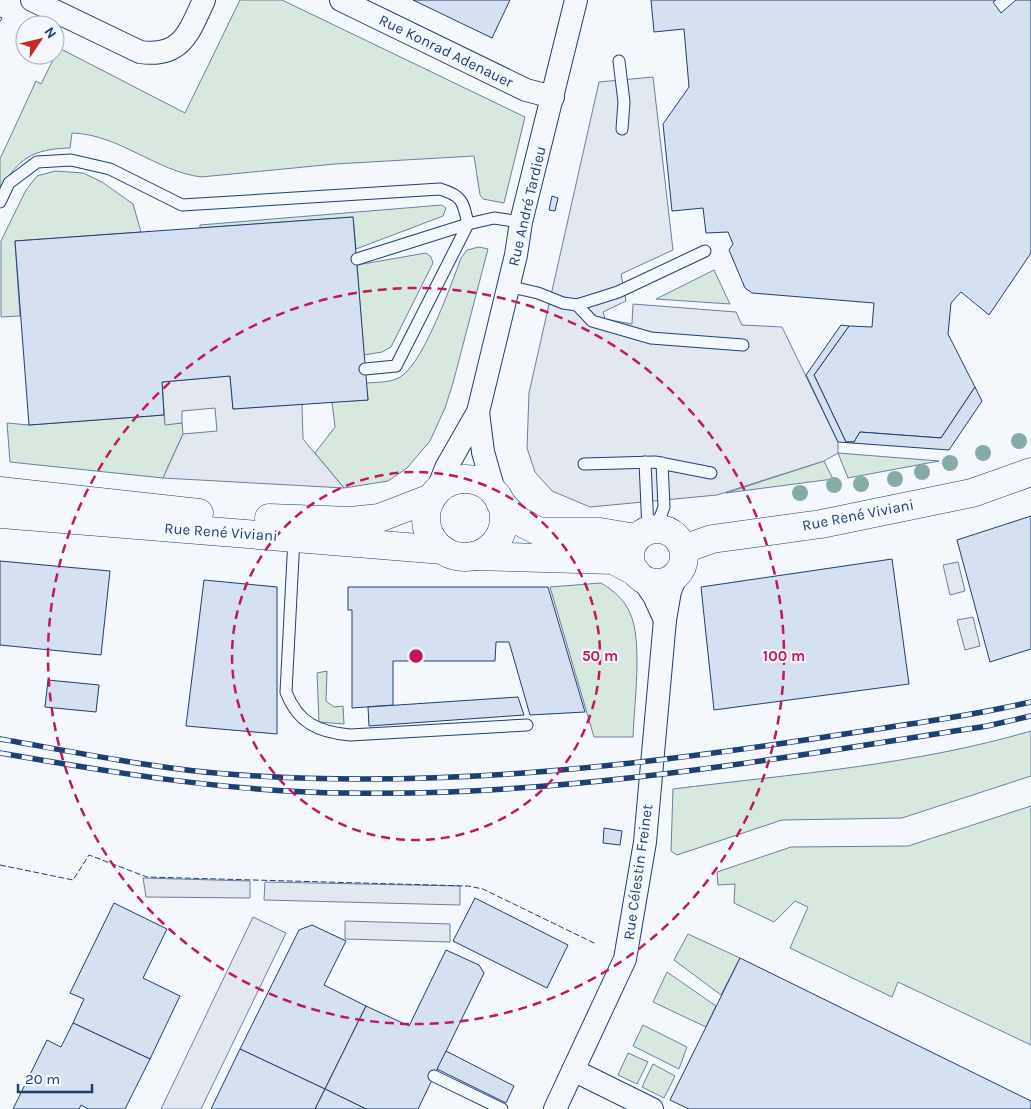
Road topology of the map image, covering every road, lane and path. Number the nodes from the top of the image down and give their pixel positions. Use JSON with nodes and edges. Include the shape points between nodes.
{"nodes":[{"id":1,"x":32,"y":0,"type":"edge"},
{"id":2,"x":204,"y":0,"type":"edge"},
{"id":3,"x":341,"y":0,"type":"edge"},
{"id":4,"x":576,"y":0,"type":"edge"},
{"id":5,"x":619,"y":61,"type":"dead end"},
{"id":6,"x":553,"y":97,"type":"junction"},
{"id":7,"x":622,"y":129,"type":"dead end"},
{"id":8,"x":0,"y":202,"type":"edge"},
{"id":9,"x":521,"y":222,"type":"junction"},
{"id":10,"x":468,"y":224,"type":"junction"},
{"id":11,"x":706,"y":250,"type":"dead end"},
{"id":12,"x":357,"y":259,"type":"dead end"},
{"id":13,"x":508,"y":286,"type":"junction"},
{"id":14,"x":577,"y":305,"type":"junction"},
{"id":15,"x":743,"y":345,"type":"dead end"},
{"id":16,"x":365,"y":370,"type":"dead end"},
{"id":17,"x":478,"y":412,"type":"junction"},
{"id":18,"x":645,"y":462,"type":"junction"},
{"id":19,"x":584,"y":464,"type":"dead end"},
{"id":20,"x":662,"y":464,"type":"junction"},
{"id":21,"x":1031,"y":472,"type":"edge"},
{"id":22,"x":711,"y":473,"type":"dead end"},
{"id":23,"x":0,"y":491,"type":"edge"},
{"id":24,"x":434,"y":494,"type":"junction"},
{"id":25,"x":498,"y":498,"type":"junction"},
{"id":26,"x":0,"y":514,"type":"edge"},
{"id":27,"x":647,"y":532,"type":"junction"},
{"id":28,"x":294,"y":538,"type":"junction"},
{"id":29,"x":443,"y":550,"type":"junction"},
{"id":30,"x":473,"y":556,"type":"junction"},
{"id":31,"x":681,"y":562,"type":"junction"},
{"id":32,"x":638,"y":575,"type":"junction"},
{"id":33,"x":665,"y":620,"type":"junction"},
{"id":34,"x":527,"y":724,"type":"dead end"},
{"id":35,"x":573,"y":1070,"type":"junction"},
{"id":36,"x":434,"y":1076,"type":"dead end"},
{"id":37,"x":502,"y":1109,"type":"edge"},
{"id":38,"x":555,"y":1109,"type":"edge"},
{"id":39,"x":652,"y":1109,"type":"edge"}],
"edges":[{"from":1,"to":2,"type":"street","via":[[140,52],[155,54],[175,48]]},
{"from":3,"to":6,"type":"street","name":"Rue Konrad Adenauer","via":[[526,90]]},
{"from":4,"to":6,"type":"street","name":"Rue André Tardieu"},
{"from":5,"to":7,"type":"lane","via":[[624,102]]},
{"from":6,"to":9,"type":"street","name":"Rue André Tardieu"},
{"from":8,"to":10,"type":"lane","via":[[9,183],[37,162],[71,160],[110,169],[182,205],[440,189],[456,194],[464,204]]},
{"from":9,"to":10,"type":"lane","via":[[494,218]]},
{"from":9,"to":13,"type":"street","name":"Rue André Tardieu"},
{"from":10,"to":12,"type":"lane"},
{"from":10,"to":16,"type":"lane","via":[[396,366]]},
{"from":11,"to":14,"type":"lane","via":[[618,292]]},
{"from":13,"to":14,"type":"lane"},
{"from":13,"to":17,"type":"street","name":"Rue André Tardieu"},
{"from":14,"to":15,"type":"lane","via":[[592,321],[651,338]]},
{"from":17,"to":24,"type":"street","name":"Rue André Tardieu"},
{"from":17,"to":25,"type":"street","name":"Rue André Tardieu","via":[[483,452]]},
{"from":18,"to":19,"type":"lane"},
{"from":18,"to":20,"type":"lane"},
{"from":18,"to":27,"type":"lane"},
{"from":20,"to":22,"type":"lane"},
{"from":20,"to":27,"type":"lane","via":[[664,507]]},
{"from":21,"to":31,"type":"main road","name":"Rue René Viviani","via":[[972,493],[821,524],[712,539]]},
{"from":23,"to":24,"type":"main road","name":"Rue René Viviani","via":[[224,516],[351,521],[379,518]]},
{"from":24,"to":25,"type":"main road","via":[[456,480],[470,480],[484,485]]},
{"from":24,"to":29,"type":"main road","via":[[426,512],[427,526],[433,540]]},
{"from":25,"to":27,"type":"main road","via":[[517,520],[540,532]]},
{"from":25,"to":30,"type":"main road","via":[[504,517],[498,539],[487,550]]},
{"from":26,"to":28,"type":"main road","name":"Rue René Viviani"},
{"from":27,"to":31,"type":"main road","via":[[670,532],[676,536]]},
{"from":27,"to":32,"type":"main road","via":[[630,553]]},
{"from":28,"to":29,"type":"main road","name":"Rue René Viviani"},
{"from":28,"to":34,"type":"lane","via":[[286,692],[291,706],[302,718],[327,733],[350,735]]},
{"from":29,"to":30,"type":"main road","via":[[457,556]]},
{"from":30,"to":32,"type":"main road","via":[[613,560]]},
{"from":31,"to":32,"type":"main road","via":[[669,580],[660,583]]},
{"from":31,"to":33,"type":"street","name":"Rue Célestin Freinet","via":[[670,591]]},
{"from":32,"to":33,"type":"street","name":"Rue Célestin Freinet","via":[[654,596]]},
{"from":33,"to":35,"type":"street","name":"Rue Célestin Freinet","via":[[645,842],[630,941],[622,968]]},
{"from":35,"to":38,"type":"street","name":"Rue Célestin Freinet"},
{"from":35,"to":39,"type":"street"},
{"from":36,"to":37,"type":"lane"}]}
